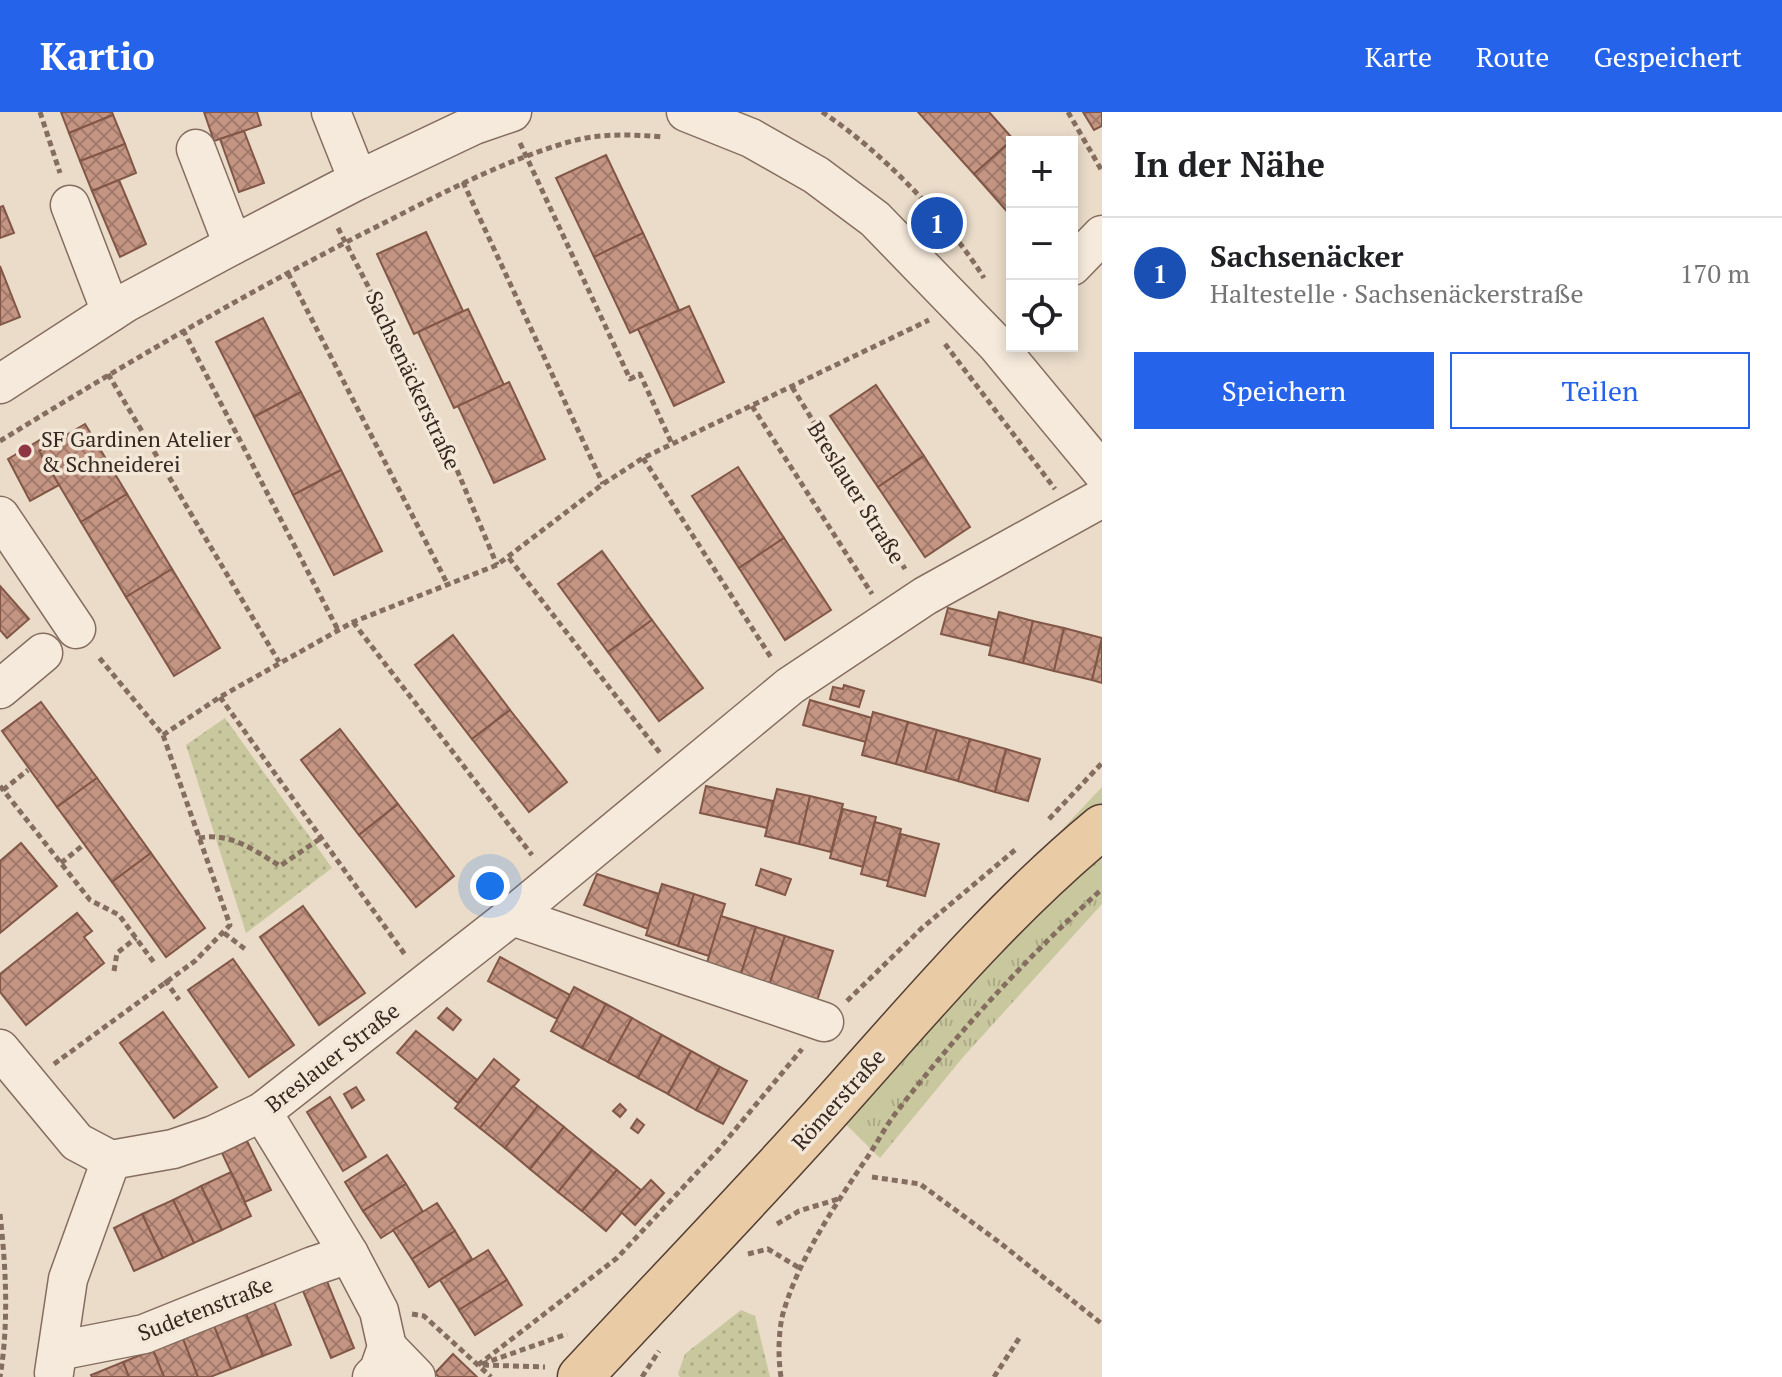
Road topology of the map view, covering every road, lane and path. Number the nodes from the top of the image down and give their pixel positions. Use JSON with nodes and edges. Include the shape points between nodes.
{"nodes":[{"id":1,"x":40,"y":112,"type":"edge"},
{"id":2,"x":331,"y":112,"type":"edge"},
{"id":3,"x":822,"y":112,"type":"edge"},
{"id":4,"x":1068,"y":112,"type":"edge"},
{"id":5,"x":491,"y":116,"type":"edge"},
{"id":6,"x":678,"y":125,"type":"edge"},
{"id":7,"x":196,"y":149,"type":"dead end"},
{"id":8,"x":525,"y":157,"type":"junction"},
{"id":9,"x":1102,"y":171,"type":"edge"},
{"id":10,"x":358,"y":180,"type":"junction"},
{"id":11,"x":463,"y":182,"type":"junction"},
{"id":12,"x":323,"y":199,"type":"junction"},
{"id":13,"x":70,"y":205,"type":"joint"},
{"id":14,"x":1102,"y":235,"type":"edge"},
{"id":15,"x":346,"y":242,"type":"junction"},
{"id":16,"x":233,"y":245,"type":"junction"},
{"id":17,"x":1078,"y":260,"type":"edge"},
{"id":18,"x":288,"y":273,"type":"junction"},
{"id":19,"x":918,"y":309,"type":"dead end"},
{"id":20,"x":111,"y":312,"type":"junction"},
{"id":21,"x":943,"y":312,"type":"junction"},
{"id":22,"x":183,"y":330,"type":"junction"},
{"id":23,"x":1004,"y":336,"type":"edge"},
{"id":24,"x":108,"y":374,"type":"junction"},
{"id":25,"x":0,"y":384,"type":"edge"},
{"id":26,"x":792,"y":387,"type":"junction"},
{"id":27,"x":752,"y":406,"type":"junction"},
{"id":28,"x":0,"y":441,"type":"edge"},
{"id":29,"x":672,"y":444,"type":"junction"},
{"id":30,"x":643,"y":458,"type":"junction"},
{"id":31,"x":1102,"y":472,"type":"edge"},
{"id":32,"x":603,"y":484,"type":"junction"},
{"id":33,"x":1088,"y":505,"type":"edge"},
{"id":34,"x":0,"y":516,"type":"edge"},
{"id":35,"x":509,"y":558,"type":"junction"},
{"id":36,"x":497,"y":565,"type":"junction"},
{"id":37,"x":448,"y":585,"type":"junction"},
{"id":38,"x":925,"y":596,"type":"junction"},
{"id":39,"x":888,"y":619,"type":"junction"},
{"id":40,"x":353,"y":622,"type":"junction"},
{"id":41,"x":76,"y":629,"type":"joint"},
{"id":42,"x":338,"y":630,"type":"junction"},
{"id":43,"x":43,"y":653,"type":"dead end"},
{"id":44,"x":279,"y":662,"type":"junction"},
{"id":45,"x":790,"y":686,"type":"junction"},
{"id":46,"x":0,"y":689,"type":"edge"},
{"id":47,"x":220,"y":697,"type":"junction"},
{"id":48,"x":163,"y":735,"type":"junction"},
{"id":49,"x":1102,"y":763,"type":"edge"},
{"id":50,"x":28,"y":770,"type":"dead end"},
{"id":51,"x":678,"y":777,"type":"junction"},
{"id":52,"x":2,"y":788,"type":"edge"},
{"id":53,"x":1049,"y":820,"type":"dead end"},
{"id":54,"x":1102,"y":827,"type":"edge"},
{"id":55,"x":322,"y":837,"type":"junction"},
{"id":56,"x":199,"y":838,"type":"junction"},
{"id":57,"x":1027,"y":841,"type":"dead end"},
{"id":58,"x":82,"y":846,"type":"dead end"},
{"id":59,"x":61,"y":863,"type":"junction"},
{"id":60,"x":552,"y":881,"type":"junction"},
{"id":61,"x":1102,"y":889,"type":"edge"},
{"id":62,"x":512,"y":916,"type":"junction"},
{"id":63,"x":224,"y":933,"type":"junction"},
{"id":64,"x":136,"y":938,"type":"junction"},
{"id":65,"x":245,"y":949,"type":"dead end"},
{"id":66,"x":155,"y":964,"type":"dead end"},
{"id":67,"x":114,"y":971,"type":"dead end"},
{"id":68,"x":165,"y":980,"type":"junction"},
{"id":69,"x":427,"y":983,"type":"junction"},
{"id":70,"x":179,"y":1000,"type":"dead end"},
{"id":71,"x":824,"y":1022,"type":"junction"},
{"id":72,"x":0,"y":1049,"type":"edge"},
{"id":73,"x":28,"y":1084,"type":"junction"},
{"id":74,"x":262,"y":1112,"type":"junction"},
{"id":75,"x":111,"y":1160,"type":"junction"},
{"id":76,"x":872,"y":1177,"type":"dead end"},
{"id":77,"x":0,"y":1214,"type":"edge"},
{"id":78,"x":349,"y":1254,"type":"junction"},
{"id":79,"x":740,"y":1256,"type":"dead end"},
{"id":80,"x":801,"y":1269,"type":"junction"},
{"id":81,"x":1102,"y":1324,"type":"edge"},
{"id":82,"x":572,"y":1332,"type":"dead end"},
{"id":83,"x":1020,"y":1337,"type":"dead end"},
{"id":84,"x":379,"y":1345,"type":"edge"},
{"id":85,"x":56,"y":1364,"type":"edge"},
{"id":86,"x":478,"y":1365,"type":"junction"},
{"id":87,"x":564,"y":1372,"type":"edge"},
{"id":88,"x":0,"y":1377,"type":"edge"},
{"id":89,"x":416,"y":1377,"type":"edge"},
{"id":90,"x":491,"y":1377,"type":"edge"},
{"id":91,"x":781,"y":1377,"type":"edge"},
{"id":92,"x":994,"y":1377,"type":"edge"}],
"edges":[{"from":1,"to":13,"type":"path"},
{"from":2,"to":10,"type":"street"},
{"from":3,"to":21,"type":"path","via":[[855,134],[963,244],[987,283]]},
{"from":4,"to":9,"type":"path"},
{"from":5,"to":8,"type":"path"},
{"from":5,"to":10,"type":"street"},
{"from":6,"to":8,"type":"path","via":[[563,143]]},
{"from":6,"to":21,"type":"street","via":[[751,138],[816,175],[875,219]]},
{"from":7,"to":16,"type":"street"},
{"from":8,"to":11,"type":"path"},
{"from":8,"to":29,"type":"path","via":[[630,379],[640,374]]},
{"from":10,"to":12,"type":"street"},
{"from":11,"to":15,"type":"path"},
{"from":11,"to":32,"type":"path"},
{"from":12,"to":15,"type":"path","name":"Sachsenäckerstraße"},
{"from":12,"to":16,"type":"street"},
{"from":13,"to":20,"type":"street"},
{"from":14,"to":17,"type":"street"},
{"from":15,"to":18,"type":"path"},
{"from":15,"to":36,"type":"path","name":"Sachsenäckerstraße","via":[[431,408]]},
{"from":16,"to":20,"type":"street"},
{"from":18,"to":22,"type":"path"},
{"from":18,"to":37,"type":"path"},
{"from":19,"to":21,"type":"path"},
{"from":20,"to":25,"type":"street"},
{"from":21,"to":23,"type":"street"},
{"from":21,"to":26,"type":"path"},
{"from":21,"to":33,"type":"path","via":[[982,396]]},
{"from":22,"to":24,"type":"path"},
{"from":22,"to":42,"type":"path"},
{"from":23,"to":31,"type":"street"},
{"from":24,"to":28,"type":"path"},
{"from":24,"to":44,"type":"path"},
{"from":26,"to":27,"type":"path"},
{"from":26,"to":38,"type":"path","name":"Breslauer Straße"},
{"from":27,"to":29,"type":"path"},
{"from":27,"to":39,"type":"path"},
{"from":29,"to":30,"type":"path"},
{"from":30,"to":32,"type":"path"},
{"from":30,"to":45,"type":"path"},
{"from":32,"to":35,"type":"path"},
{"from":33,"to":38,"type":"street","name":"Breslauer Straße"},
{"from":34,"to":41,"type":"street"},
{"from":35,"to":36,"type":"path"},
{"from":35,"to":51,"type":"path"},
{"from":36,"to":37,"type":"path"},
{"from":37,"to":40,"type":"path"},
{"from":38,"to":39,"type":"street","name":"Breslauer Straße"},
{"from":39,"to":45,"type":"street","name":"Breslauer Straße"},
{"from":40,"to":42,"type":"path"},
{"from":40,"to":60,"type":"path"},
{"from":41,"to":48,"type":"path"},
{"from":42,"to":44,"type":"path"},
{"from":43,"to":46,"type":"street"},
{"from":44,"to":47,"type":"path"},
{"from":45,"to":51,"type":"street","name":"Breslauer Straße"},
{"from":47,"to":48,"type":"path"},
{"from":47,"to":55,"type":"path"},
{"from":48,"to":56,"type":"path"},
{"from":49,"to":53,"type":"path"},
{"from":50,"to":52,"type":"path"},
{"from":51,"to":60,"type":"street","name":"Breslauer Straße"},
{"from":52,"to":59,"type":"path"},
{"from":54,"to":87,"type":"main road","name":"Römerstraße","via":[[1056,865],[962,960],[814,1126]]},
{"from":55,"to":56,"type":"path","via":[[280,866],[239,842],[215,835]]},
{"from":55,"to":69,"type":"path"},
{"from":56,"to":63,"type":"path","via":[[230,925]]},
{"from":57,"to":71,"type":"path","via":[[922,928]]},
{"from":58,"to":59,"type":"path"},
{"from":59,"to":64,"type":"path","via":[[90,900],[119,915]]},
{"from":60,"to":62,"type":"street","name":"Breslauer Straße"},
{"from":61,"to":80,"type":"path","via":[[997,993],[894,1115]]},
{"from":62,"to":69,"type":"street","name":"Breslauer Straße"},
{"from":62,"to":71,"type":"street"},
{"from":63,"to":65,"type":"path"},
{"from":63,"to":68,"type":"path"},
{"from":64,"to":66,"type":"path"},
{"from":64,"to":67,"type":"path","via":[[117,953]]},
{"from":68,"to":70,"type":"path"},
{"from":68,"to":73,"type":"path"},
{"from":69,"to":74,"type":"street","name":"Breslauer Straße"},
{"from":71,"to":86,"type":"path","via":[[719,1149],[617,1258]]},
{"from":72,"to":73,"type":"street"},
{"from":73,"to":75,"type":"street","via":[[77,1142]]},
{"from":74,"to":75,"type":"street","name":"Breslauer Straße","via":[[173,1149]]},
{"from":74,"to":78,"type":"street"},
{"from":75,"to":85,"type":"street","name":"Sudetenstraße","via":[[68,1279]]},
{"from":76,"to":81,"type":"path","via":[[920,1184]]},
{"from":77,"to":88,"type":"path","via":[[6,1280]]},
{"from":78,"to":84,"type":"street"},
{"from":78,"to":85,"type":"street","name":"Sudetenstraße"},
{"from":79,"to":80,"type":"path","via":[[768,1249]]},
{"from":80,"to":91,"type":"path","via":[[783,1313]]},
{"from":82,"to":86,"type":"path"},
{"from":83,"to":92,"type":"path"},
{"from":84,"to":86,"type":"path","via":[[424,1316]]},
{"from":84,"to":89,"type":"street"},
{"from":86,"to":87,"type":"path"},
{"from":86,"to":90,"type":"path"}]}
